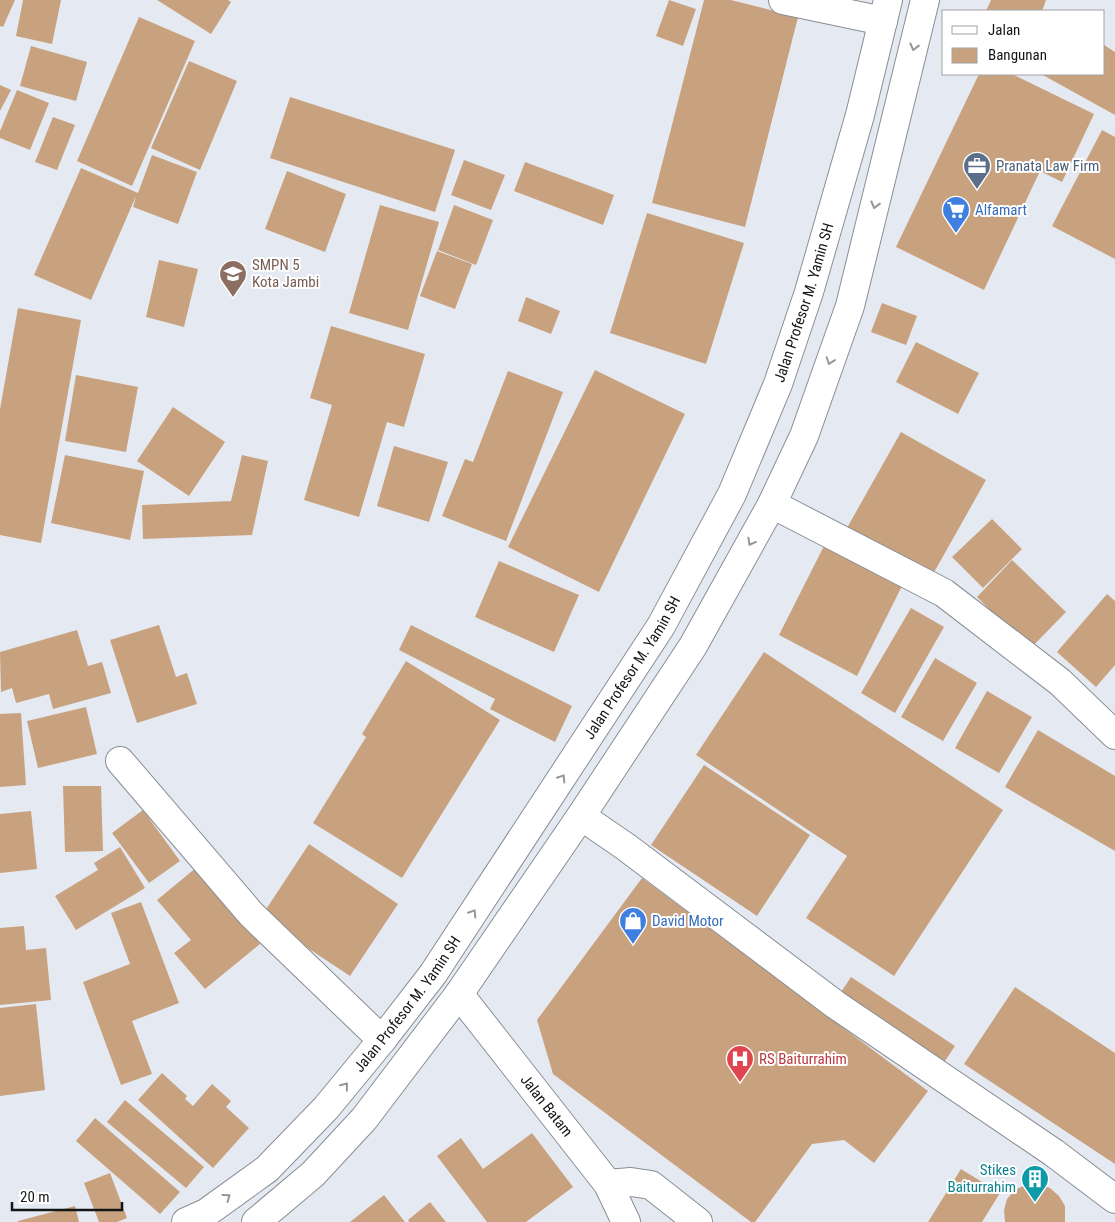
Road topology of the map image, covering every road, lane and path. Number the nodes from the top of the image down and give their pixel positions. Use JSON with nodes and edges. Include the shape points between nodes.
{"nodes":[{"id":1,"x":783,"y":0,"type":"edge"},
{"id":2,"x":925,"y":0,"type":"edge"},
{"id":3,"x":885,"y":10,"type":"edge"},
{"id":4,"x":764,"y":421,"type":"junction"},
{"id":5,"x":804,"y":436,"type":"junction"},
{"id":6,"x":772,"y":504,"type":"junction"},
{"id":7,"x":1115,"y":735,"type":"edge"},
{"id":8,"x":120,"y":760,"type":"dead end"},
{"id":9,"x":580,"y":816,"type":"junction"},
{"id":10,"x":459,"y":994,"type":"junction"},
{"id":11,"x":382,"y":1040,"type":"junction"},
{"id":12,"x":608,"y":1184,"type":"junction"},
{"id":13,"x":1115,"y":1199,"type":"edge"},
{"id":14,"x":186,"y":1222,"type":"edge"},
{"id":15,"x":256,"y":1222,"type":"edge"},
{"id":16,"x":626,"y":1222,"type":"edge"},
{"id":17,"x":698,"y":1222,"type":"edge"}],
"edges":[{"from":1,"to":3,"type":"main road"},
{"from":2,"to":5,"type":"main road","one_way":true,"via":[[850,306]]},
{"from":3,"to":4,"type":"main road","name":"Jalan Profesor M. Yamin SH","via":[[860,115],[808,292]]},
{"from":4,"to":5,"type":"main road"},
{"from":11,"to":4,"type":"main road","name":"Jalan Profesor M. Yamin SH","one_way":true,"via":[[433,974],[662,626],[732,494]]},
{"from":5,"to":6,"type":"main road"},
{"from":6,"to":7,"type":"main road","via":[[944,593],[1060,682]]},
{"from":6,"to":9,"type":"main road","one_way":true,"via":[[693,646]]},
{"from":8,"to":11,"type":"main road","via":[[251,914]]},
{"from":9,"to":10,"type":"main road"},
{"from":9,"to":13,"type":"main road","via":[[836,1005],[1054,1153]]},
{"from":10,"to":12,"type":"main road","name":"Jalan Batam"},
{"from":10,"to":15,"type":"main road","via":[[364,1119],[313,1174]]},
{"from":14,"to":11,"type":"main road","name":"Jalan Profesor M. Yamin SH","one_way":true,"via":[[206,1213],[267,1169],[326,1108]]},
{"from":12,"to":16,"type":"main road","name":"Jalan Batam"},
{"from":12,"to":17,"type":"main road","via":[[631,1182],[652,1185]]}]}
